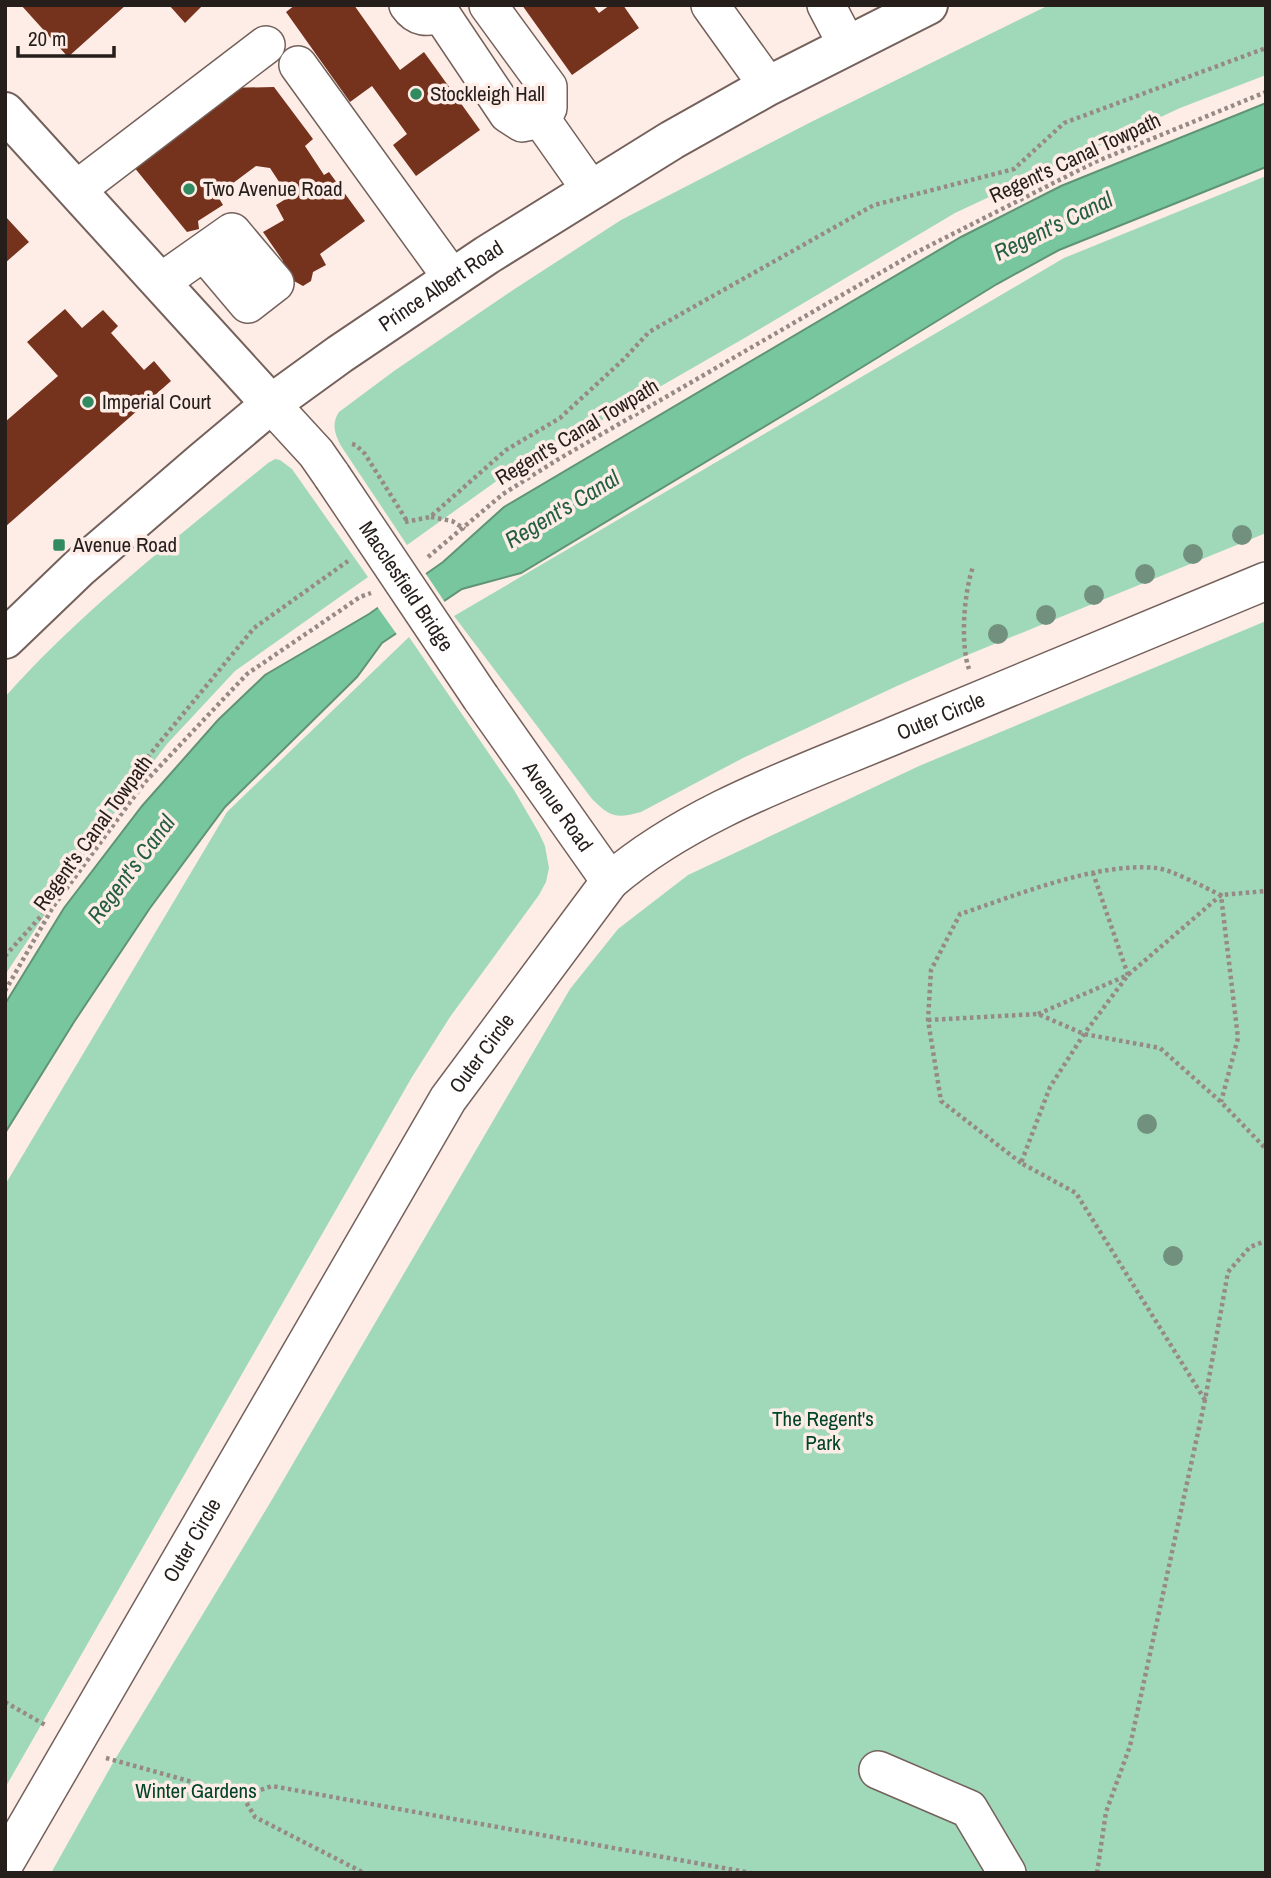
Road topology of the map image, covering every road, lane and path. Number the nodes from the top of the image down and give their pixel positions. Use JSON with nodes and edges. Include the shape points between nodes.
{"nodes":[{"id":1,"x":488,"y":5,"type":"edge"},
{"id":2,"x":710,"y":5,"type":"edge"},
{"id":3,"x":826,"y":5,"type":"edge"},
{"id":4,"x":928,"y":5,"type":"edge"},
{"id":5,"x":435,"y":8,"type":"edge"},
{"id":6,"x":266,"y":45,"type":"dead end"},
{"id":7,"x":847,"y":45,"type":"junction"},
{"id":8,"x":1266,"y":48,"type":"edge"},
{"id":9,"x":298,"y":65,"type":"dead end"},
{"id":10,"x":768,"y":86,"type":"junction"},
{"id":11,"x":1266,"y":92,"type":"edge"},
{"id":12,"x":5,"y":112,"type":"edge"},
{"id":13,"x":541,"y":120,"type":"junction"},
{"id":14,"x":76,"y":190,"type":"junction"},
{"id":15,"x":591,"y":190,"type":"junction"},
{"id":16,"x":204,"y":252,"type":"dead end"},
{"id":17,"x":452,"y":278,"type":"junction"},
{"id":18,"x":161,"y":282,"type":"junction"},
{"id":19,"x":271,"y":404,"type":"junction"},
{"id":20,"x":365,"y":454,"type":"dead end"},
{"id":21,"x":430,"y":517,"type":"junction"},
{"id":22,"x":407,"y":521,"type":"junction"},
{"id":23,"x":397,"y":528,"type":"dead end"},
{"id":24,"x":465,"y":529,"type":"junction"},
{"id":25,"x":354,"y":556,"type":"dead end"},
{"id":26,"x":424,"y":560,"type":"dead end"},
{"id":27,"x":972,"y":567,"type":"dead end"},
{"id":28,"x":1266,"y":581,"type":"edge"},
{"id":29,"x":379,"y":590,"type":"dead end"},
{"id":30,"x":6,"y":636,"type":"edge"},
{"id":31,"x":481,"y":698,"type":"joint"},
{"id":32,"x":981,"y":700,"type":"junction"},
{"id":33,"x":1093,"y":873,"type":"junction"},
{"id":34,"x":610,"y":881,"type":"junction"},
{"id":35,"x":1266,"y":891,"type":"edge"},
{"id":36,"x":1221,"y":895,"type":"junction"},
{"id":37,"x":41,"y":915,"type":"junction"},
{"id":38,"x":47,"y":920,"type":"junction"},
{"id":39,"x":5,"y":956,"type":"edge"},
{"id":40,"x":1128,"y":975,"type":"junction"},
{"id":41,"x":5,"y":991,"type":"edge"},
{"id":42,"x":1038,"y":1014,"type":"junction"},
{"id":43,"x":928,"y":1020,"type":"junction"},
{"id":44,"x":1084,"y":1034,"type":"junction"},
{"id":45,"x":1221,"y":1102,"type":"junction"},
{"id":46,"x":1266,"y":1149,"type":"edge"},
{"id":47,"x":1021,"y":1163,"type":"junction"},
{"id":48,"x":1266,"y":1241,"type":"edge"},
{"id":49,"x":1205,"y":1399,"type":"junction"},
{"id":50,"x":5,"y":1702,"type":"edge"},
{"id":51,"x":49,"y":1727,"type":"dead end"},
{"id":52,"x":114,"y":1761,"type":"dead end"},
{"id":53,"x":878,"y":1769,"type":"dead end"},
{"id":54,"x":243,"y":1796,"type":"junction"},
{"id":55,"x":5,"y":1863,"type":"edge"},
{"id":56,"x":364,"y":1873,"type":"edge"},
{"id":57,"x":751,"y":1873,"type":"edge"},
{"id":58,"x":1007,"y":1873,"type":"edge"},
{"id":59,"x":1097,"y":1873,"type":"edge"}],
"edges":[{"from":1,"to":13,"type":"street","via":[[548,87],[548,108]]},
{"from":2,"to":10,"type":"street"},
{"from":3,"to":7,"type":"street"},
{"from":4,"to":7,"type":"main road","name":"Prince Albert Road"},
{"from":5,"to":13,"type":"street","via":[[508,114],[522,123]]},
{"from":6,"to":14,"type":"street"},
{"from":7,"to":10,"type":"main road","name":"Prince Albert Road"},
{"from":8,"to":21,"type":"path","via":[[1064,123],[1014,169],[874,205],[649,332],[560,418],[506,450]]},
{"from":9,"to":17,"type":"street"},
{"from":10,"to":15,"type":"main road","name":"Prince Albert Road"},
{"from":11,"to":24,"type":"path","name":"Regent's Canal Towpath","via":[[1095,162],[911,255],[556,460],[503,494]]},
{"from":12,"to":14,"type":"main road"},
{"from":13,"to":15,"type":"street"},
{"from":14,"to":18,"type":"main road"},
{"from":15,"to":17,"type":"main road","name":"Prince Albert Road"},
{"from":16,"to":18,"type":"street"},
{"from":17,"to":19,"type":"main road","name":"Prince Albert Road"},
{"from":18,"to":19,"type":"main road"},
{"from":19,"to":30,"type":"main road","name":"Prince Albert Road"},
{"from":19,"to":31,"type":"street","name":"Macclesfield Bridge","bridge":true,"via":[[316,453]]},
{"from":20,"to":22,"type":"path"},
{"from":21,"to":22,"type":"path"},
{"from":21,"to":24,"type":"path"},
{"from":22,"to":23,"type":"path"},
{"from":24,"to":26,"type":"path","name":"Regent's Canal Towpath"},
{"from":25,"to":37,"type":"path","via":[[254,628],[95,825]]},
{"from":27,"to":32,"type":"path","via":[[967,582],[965,656]]},
{"from":28,"to":32,"type":"street","name":"Outer Circle"},
{"from":29,"to":38,"type":"path","name":"Regent's Canal Towpath","via":[[360,597],[247,674],[145,782]]},
{"from":31,"to":34,"type":"street","name":"Avenue Road"},
{"from":32,"to":34,"type":"street","name":"Outer Circle","via":[[715,814],[666,839]]},
{"from":33,"to":36,"type":"path","via":[[1158,867]]},
{"from":33,"to":40,"type":"path"},
{"from":33,"to":43,"type":"path","via":[[960,914],[931,970]]},
{"from":34,"to":55,"type":"street","name":"Outer Circle","via":[[448,1099]]},
{"from":35,"to":36,"type":"path"},
{"from":36,"to":40,"type":"path"},
{"from":36,"to":45,"type":"path","via":[[1238,1038]]},
{"from":37,"to":38,"type":"path"},
{"from":37,"to":39,"type":"path"},
{"from":38,"to":41,"type":"path","name":"Regent's Canal Towpath"},
{"from":40,"to":42,"type":"path"},
{"from":40,"to":44,"type":"path"},
{"from":42,"to":43,"type":"path"},
{"from":42,"to":44,"type":"path"},
{"from":43,"to":47,"type":"path","via":[[941,1101]]},
{"from":44,"to":45,"type":"path","via":[[1160,1048]]},
{"from":44,"to":47,"type":"path","via":[[1050,1087]]},
{"from":45,"to":46,"type":"path"},
{"from":47,"to":49,"type":"path","via":[[1076,1193]]},
{"from":48,"to":49,"type":"path","via":[[1250,1247],[1228,1272]]},
{"from":49,"to":59,"type":"path","via":[[1130,1746],[1106,1812]]},
{"from":50,"to":51,"type":"path"},
{"from":52,"to":54,"type":"path"},
{"from":53,"to":58,"type":"street","via":[[969,1809]]},
{"from":54,"to":56,"type":"path","via":[[255,1817]]},
{"from":54,"to":57,"type":"path","via":[[272,1786]]}]}
